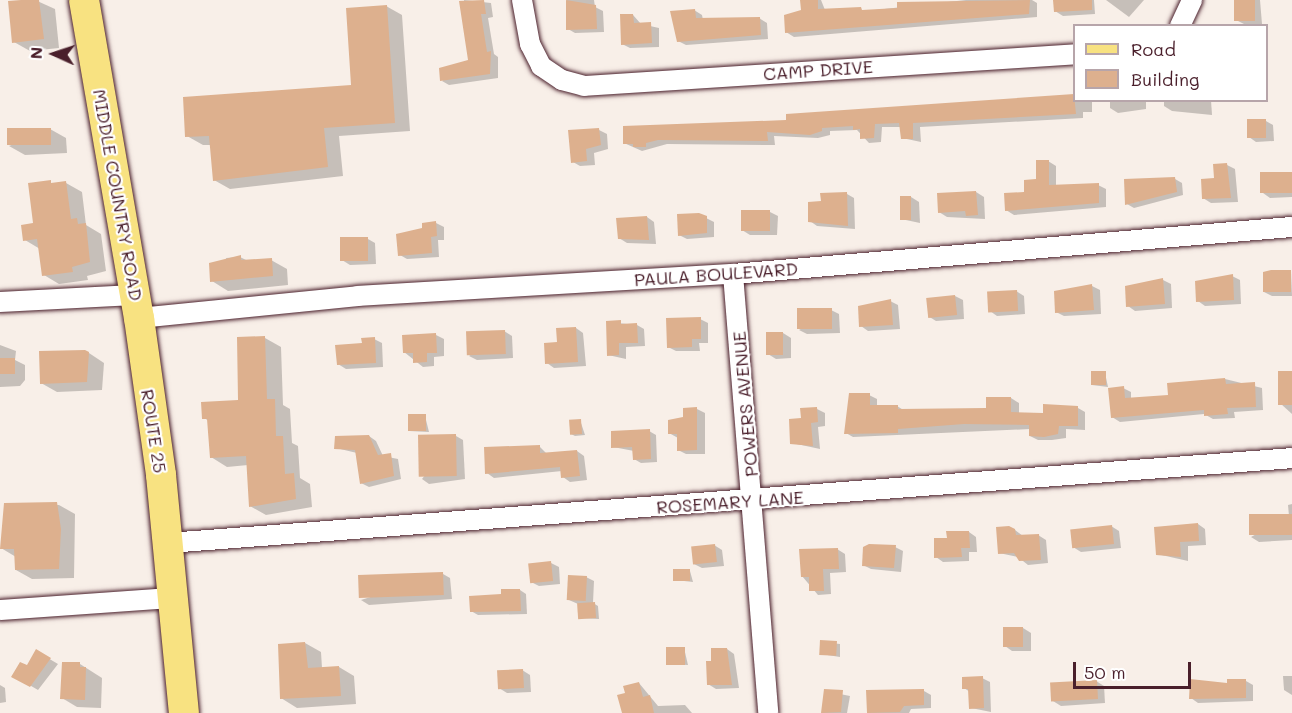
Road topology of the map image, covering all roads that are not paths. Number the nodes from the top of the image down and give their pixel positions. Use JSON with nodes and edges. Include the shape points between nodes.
{"nodes":[{"id":1,"x":84,"y":0,"type":"edge"},
{"id":2,"x":522,"y":0,"type":"edge"},
{"id":3,"x":1192,"y":0,"type":"edge"},
{"id":4,"x":1181,"y":24,"type":"edge"},
{"id":5,"x":1073,"y":54,"type":"edge"},
{"id":6,"x":1292,"y":227,"type":"edge"},
{"id":7,"x":733,"y":274,"type":"junction"},
{"id":8,"x":0,"y":302,"type":"edge"},
{"id":9,"x":137,"y":307,"type":"junction"},
{"id":10,"x":1292,"y":458,"type":"edge"},
{"id":11,"x":753,"y":500,"type":"junction"},
{"id":12,"x":168,"y":543,"type":"junction"},
{"id":13,"x":172,"y":598,"type":"junction"},
{"id":14,"x":0,"y":610,"type":"edge"},
{"id":15,"x":184,"y":713,"type":"edge"},
{"id":16,"x":768,"y":713,"type":"edge"}],
"edges":[{"from":1,"to":9,"type":"main road","name":"MIDDLE COUNTRY ROAD"},
{"from":2,"to":5,"type":"street","name":"CAMP DRIVE","via":[[530,44],[542,66],[562,80],[584,86]]},
{"from":3,"to":4,"type":"street"},
{"from":6,"to":7,"type":"street","name":"PAULA BOULEVARD"},
{"from":7,"to":9,"type":"street","name":"PAULA BOULEVARD"},
{"from":7,"to":11,"type":"street","name":"POWERS AVENUE"},
{"from":8,"to":9,"type":"street","name":"PAULA BOULEVARD"},
{"from":9,"to":12,"type":"main road","name":"ROUTE 25"},
{"from":10,"to":11,"type":"street","name":"ROSEMARY LANE"},
{"from":11,"to":12,"type":"street","name":"ROSEMARY LANE"},
{"from":11,"to":16,"type":"street","name":"POWERS AVENUE"},
{"from":12,"to":13,"type":"main road"},
{"from":13,"to":14,"type":"street"},
{"from":13,"to":15,"type":"main road"}]}
